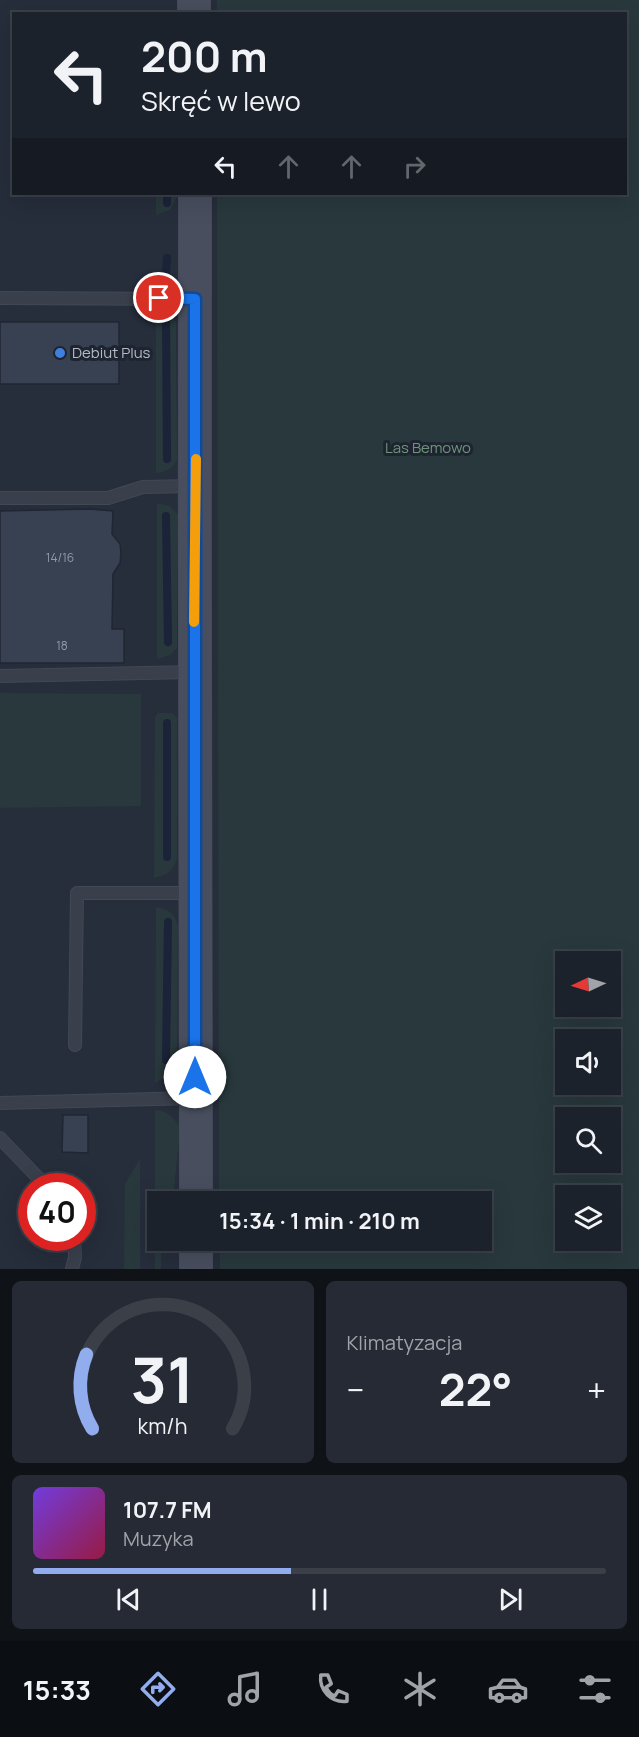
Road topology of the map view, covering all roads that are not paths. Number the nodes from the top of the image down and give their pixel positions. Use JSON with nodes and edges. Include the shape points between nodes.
{"nodes":[{"id":1,"x":195,"y":195,"type":"edge"},
{"id":2,"x":0,"y":298,"type":"edge"},
{"id":3,"x":195,"y":299,"type":"junction"},
{"id":4,"x":196,"y":486,"type":"junction"},
{"id":5,"x":0,"y":498,"type":"edge"},
{"id":6,"x":194,"y":672,"type":"junction"},
{"id":7,"x":0,"y":676,"type":"edge"},
{"id":8,"x":195,"y":892,"type":"junction"},
{"id":9,"x":75,"y":1045,"type":"dead end"},
{"id":10,"x":195,"y":1098,"type":"junction"},
{"id":11,"x":0,"y":1103,"type":"edge"},
{"id":12,"x":0,"y":1138,"type":"edge"},
{"id":13,"x":34,"y":1173,"type":"edge"},
{"id":14,"x":196,"y":1191,"type":"edge"},
{"id":15,"x":75,"y":1251,"type":"edge"},
{"id":16,"x":196,"y":1251,"type":"edge"},
{"id":17,"x":72,"y":1269,"type":"edge"},
{"id":18,"x":196,"y":1269,"type":"edge"}],
"edges":[{"from":1,"to":3,"type":"street"},
{"from":2,"to":3,"type":"lane"},
{"from":3,"to":4,"type":"street"},
{"from":4,"to":5,"type":"lane","via":[[143,487],[108,498]]},
{"from":4,"to":6,"type":"street"},
{"from":6,"to":7,"type":"lane"},
{"from":6,"to":8,"type":"street"},
{"from":8,"to":9,"type":"lane","via":[[77,893]]},
{"from":8,"to":10,"type":"street"},
{"from":10,"to":11,"type":"lane"},
{"from":10,"to":14,"type":"street"},
{"from":12,"to":13,"type":"lane"},
{"from":15,"to":17,"type":"lane"},
{"from":16,"to":18,"type":"street"}]}
